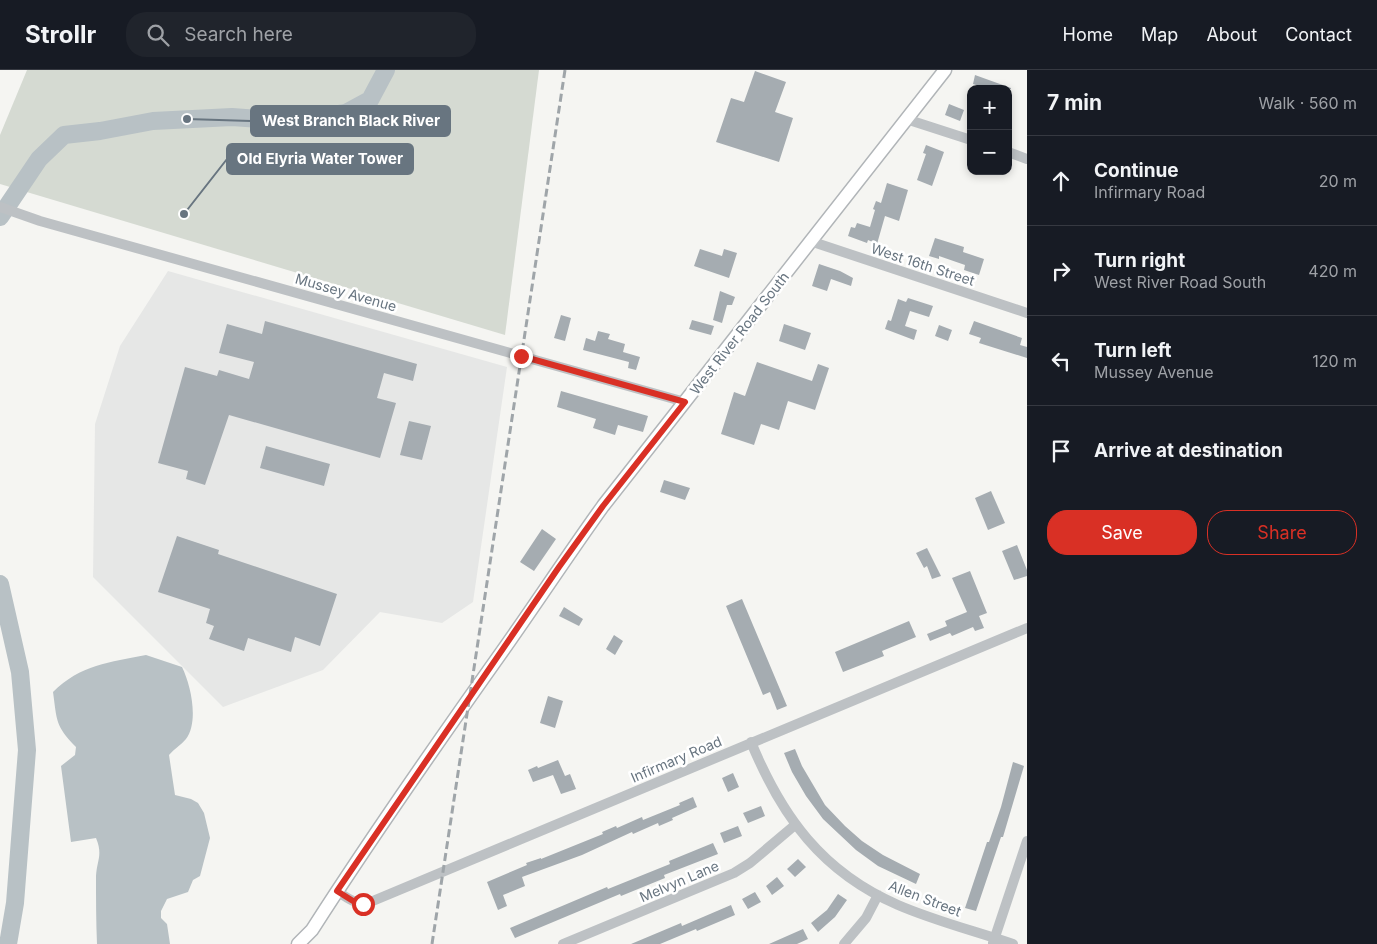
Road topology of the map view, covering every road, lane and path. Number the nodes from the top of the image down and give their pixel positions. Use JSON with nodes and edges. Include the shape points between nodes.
{"nodes":[{"id":1,"x":944,"y":70,"type":"edge"},
{"id":2,"x":906,"y":119,"type":"junction"},
{"id":3,"x":967,"y":139,"type":"edge"},
{"id":4,"x":1012,"y":153,"type":"edge"},
{"id":5,"x":1027,"y":159,"type":"edge"},
{"id":6,"x":0,"y":207,"type":"edge"},
{"id":7,"x":810,"y":241,"type":"junction"},
{"id":8,"x":1027,"y":313,"type":"edge"},
{"id":9,"x":685,"y":402,"type":"junction"},
{"id":10,"x":1027,"y":628,"type":"edge"},
{"id":11,"x":752,"y":742,"type":"junction"},
{"id":12,"x":795,"y":825,"type":"junction"},
{"id":13,"x":1027,"y":841,"type":"edge"},
{"id":14,"x":337,"y":891,"type":"junction"},
{"id":15,"x":878,"y":895,"type":"junction"},
{"id":16,"x":312,"y":930,"type":"junction"},
{"id":17,"x":993,"y":941,"type":"edge"},
{"id":18,"x":298,"y":944,"type":"edge"},
{"id":19,"x":306,"y":944,"type":"edge"},
{"id":20,"x":563,"y":944,"type":"edge"},
{"id":21,"x":844,"y":944,"type":"edge"},
{"id":22,"x":1014,"y":944,"type":"edge"}],
"edges":[{"from":1,"to":2,"type":"main road","name":"West River Road South"},
{"from":2,"to":3,"type":"street"},
{"from":2,"to":7,"type":"main road","name":"West River Road South"},
{"from":4,"to":5,"type":"street"},
{"from":6,"to":9,"type":"street","name":"Mussey Avenue"},
{"from":7,"to":8,"type":"street","name":"West 16th Street"},
{"from":7,"to":9,"type":"main road","name":"West River Road South"},
{"from":9,"to":14,"type":"main road","name":"West River Road South","via":[[559,567]]},
{"from":10,"to":11,"type":"street","name":"Infirmary Road"},
{"from":11,"to":12,"type":"street","name":"Allen Street","via":[[771,787]]},
{"from":11,"to":14,"type":"street","name":"Infirmary Road","via":[[368,903],[360,904]]},
{"from":12,"to":15,"type":"street","name":"Allen Street","via":[[825,858]]},
{"from":12,"to":20,"type":"street","name":"Melvyn Lane","via":[[734,873]]},
{"from":13,"to":17,"type":"street"},
{"from":14,"to":16,"type":"main road","name":"West River Road South"},
{"from":15,"to":17,"type":"street","name":"Allen Street"},
{"from":15,"to":21,"type":"street","via":[[866,918]]},
{"from":16,"to":18,"type":"main road","name":"West River Road South"},
{"from":16,"to":19,"type":"main road"},
{"from":17,"to":22,"type":"street","name":"Allen Street"}]}
